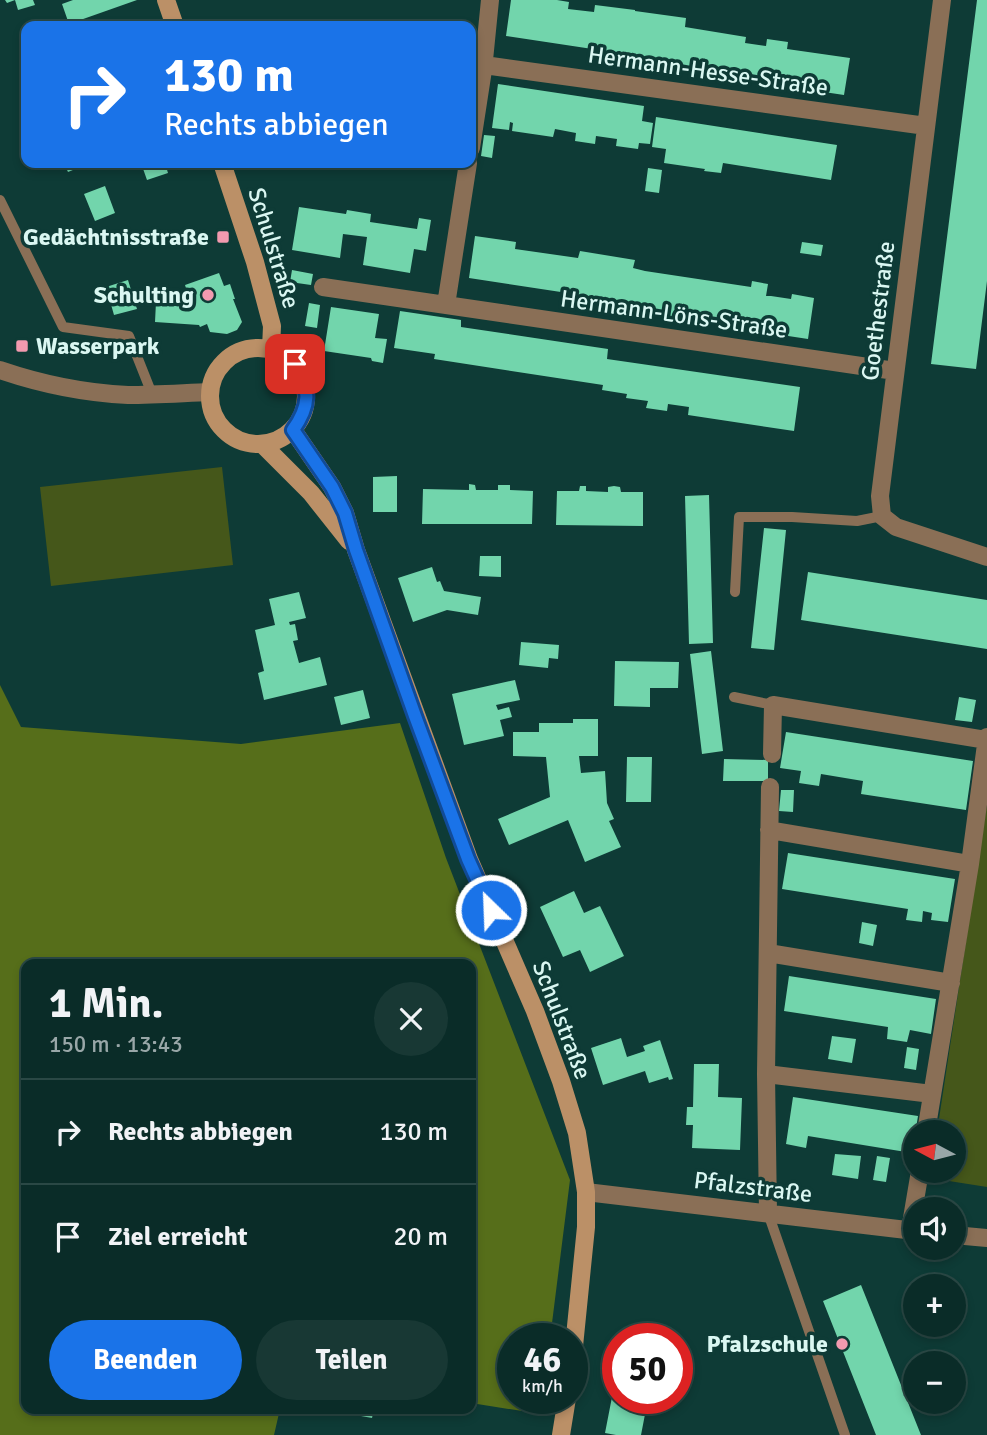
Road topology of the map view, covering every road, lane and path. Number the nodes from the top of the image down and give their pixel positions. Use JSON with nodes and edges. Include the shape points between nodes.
{"nodes":[{"id":1,"x":166,"y":0,"type":"edge"},
{"id":2,"x":490,"y":0,"type":"edge"},
{"id":3,"x":942,"y":0,"type":"edge"},
{"id":4,"x":173,"y":21,"type":"edge"},
{"id":5,"x":479,"y":68,"type":"edge"},
{"id":6,"x":476,"y":98,"type":"edge"},
{"id":7,"x":926,"y":126,"type":"junction"},
{"id":8,"x":224,"y":168,"type":"edge"},
{"id":9,"x":467,"y":168,"type":"edge"},
{"id":10,"x":0,"y":200,"type":"edge"},
{"id":11,"x":323,"y":287,"type":"dead end"},
{"id":12,"x":446,"y":305,"type":"junction"},
{"id":13,"x":271,"y":349,"type":"junction"},
{"id":14,"x":0,"y":370,"type":"edge"},
{"id":15,"x":895,"y":371,"type":"junction"},
{"id":16,"x":210,"y":392,"type":"junction"},
{"id":17,"x":152,"y":394,"type":"junction"},
{"id":18,"x":293,"y":430,"type":"junction"},
{"id":19,"x":263,"y":445,"type":"junction"},
{"id":20,"x":882,"y":516,"type":"junction"},
{"id":21,"x":356,"y":550,"type":"junction"},
{"id":22,"x":987,"y":557,"type":"edge"},
{"id":23,"x":735,"y":592,"type":"dead end"},
{"id":24,"x":734,"y":697,"type":"dead end"},
{"id":25,"x":773,"y":705,"type":"junction"},
{"id":26,"x":987,"y":739,"type":"edge"},
{"id":27,"x":772,"y":754,"type":"dead end"},
{"id":28,"x":770,"y":787,"type":"dead end"},
{"id":29,"x":769,"y":830,"type":"junction"},
{"id":30,"x":970,"y":864,"type":"junction"},
{"id":31,"x":768,"y":953,"type":"junction"},
{"id":32,"x":951,"y":983,"type":"junction"},
{"id":33,"x":766,"y":1074,"type":"junction"},
{"id":34,"x":932,"y":1094,"type":"junction"},
{"id":35,"x":928,"y":1120,"type":"edge"},
{"id":36,"x":586,"y":1192,"type":"junction"},
{"id":37,"x":768,"y":1213,"type":"junction"},
{"id":38,"x":903,"y":1229,"type":"edge"},
{"id":39,"x":966,"y":1236,"type":"edge"},
{"id":40,"x":987,"y":1238,"type":"edge"},
{"id":41,"x":576,"y":1323,"type":"edge"},
{"id":42,"x":564,"y":1414,"type":"edge"},
{"id":43,"x":561,"y":1435,"type":"edge"},
{"id":44,"x":845,"y":1435,"type":"edge"}],
"edges":[{"from":1,"to":4,"type":"main road"},
{"from":2,"to":5,"type":"street"},
{"from":3,"to":7,"type":"street","name":"Goethestraße"},
{"from":5,"to":6,"type":"street"},
{"from":5,"to":7,"type":"street","name":"Hermann-Hesse-Straße"},
{"from":7,"to":15,"type":"street","name":"Goethestraße"},
{"from":8,"to":13,"type":"main road","name":"Schulstraße","via":[[272,326]]},
{"from":9,"to":12,"type":"street"},
{"from":10,"to":17,"type":"lane","via":[[63,327],[129,336]]},
{"from":11,"to":12,"type":"street","name":"Hermann-Löns-Straße"},
{"from":12,"to":15,"type":"street","name":"Hermann-Löns-Straße"},
{"from":13,"to":16,"type":"main road","via":[[235,353],[218,369]]},
{"from":13,"to":18,"type":"main road","via":[[295,364],[307,390],[302,418]]},
{"from":14,"to":17,"type":"street","via":[[80,390]]},
{"from":15,"to":20,"type":"street","name":"Goethestraße","via":[[880,496]]},
{"from":16,"to":17,"type":"street"},
{"from":16,"to":19,"type":"main road","via":[[218,424],[246,444]]},
{"from":18,"to":19,"type":"main road","via":[[285,438]]},
{"from":18,"to":21,"type":"main road","name":"Schulstraße","via":[[332,487]]},
{"from":19,"to":21,"type":"main road","name":"Schulstraße","via":[[311,493]]},
{"from":20,"to":22,"type":"street","via":[[896,527]]},
{"from":20,"to":23,"type":"lane","via":[[857,521],[739,517]]},
{"from":21,"to":36,"type":"main road","name":"Schulstraße","via":[[468,859],[557,1070],[577,1133]]},
{"from":24,"to":25,"type":"lane"},
{"from":25,"to":26,"type":"street"},
{"from":25,"to":27,"type":"street"},
{"from":26,"to":30,"type":"street"},
{"from":28,"to":29,"type":"street"},
{"from":29,"to":30,"type":"street"},
{"from":29,"to":31,"type":"street"},
{"from":30,"to":32,"type":"street"},
{"from":31,"to":32,"type":"street"},
{"from":31,"to":33,"type":"street"},
{"from":32,"to":34,"type":"street"},
{"from":33,"to":34,"type":"street"},
{"from":33,"to":37,"type":"street"},
{"from":34,"to":35,"type":"street"},
{"from":36,"to":37,"type":"street","name":"Pfalzstraße"},
{"from":36,"to":41,"type":"main road","name":"Schulstraße"},
{"from":37,"to":38,"type":"street","name":"Pfalzstraße"},
{"from":37,"to":44,"type":"lane"},
{"from":39,"to":40,"type":"street"},
{"from":42,"to":43,"type":"main road"}]}
